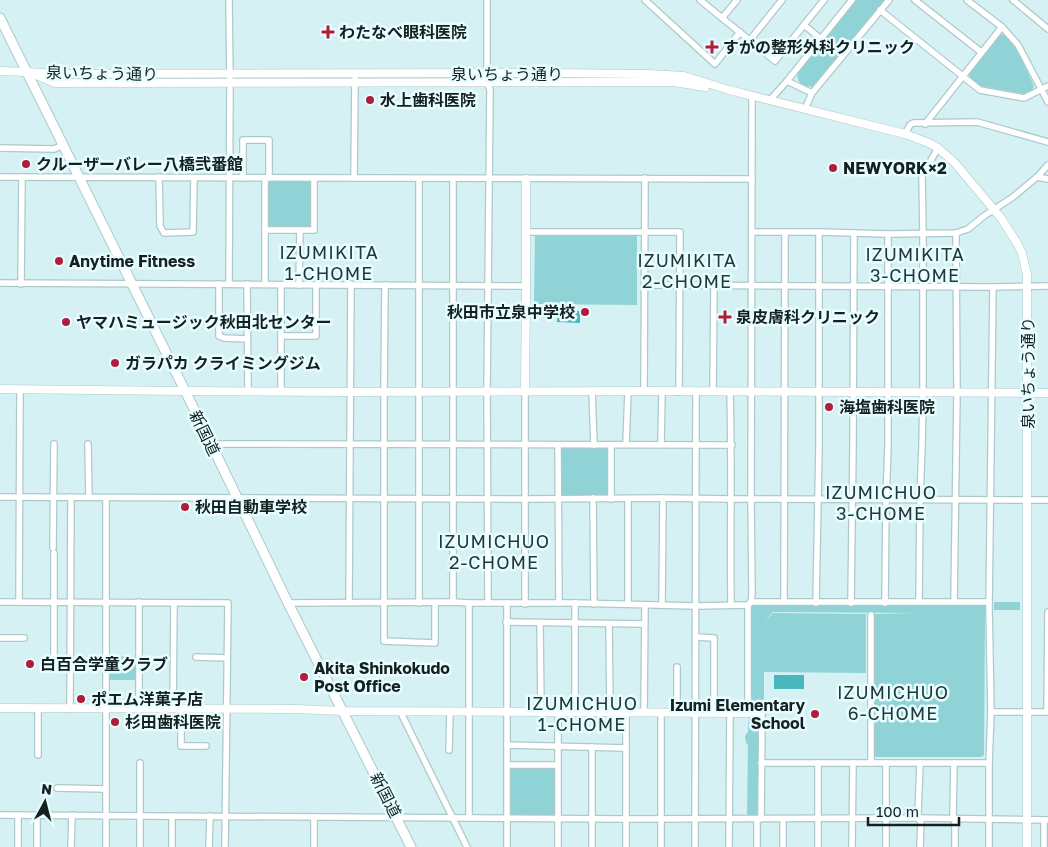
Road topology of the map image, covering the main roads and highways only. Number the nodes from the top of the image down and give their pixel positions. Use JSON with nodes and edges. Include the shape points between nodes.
{"nodes":[{"id":1,"x":0,"y":18,"type":"edge"},
{"id":2,"x":412,"y":847,"type":"edge"}],
"edges":[{"from":1,"to":2,"type":"main road","name":"新国道"}]}
